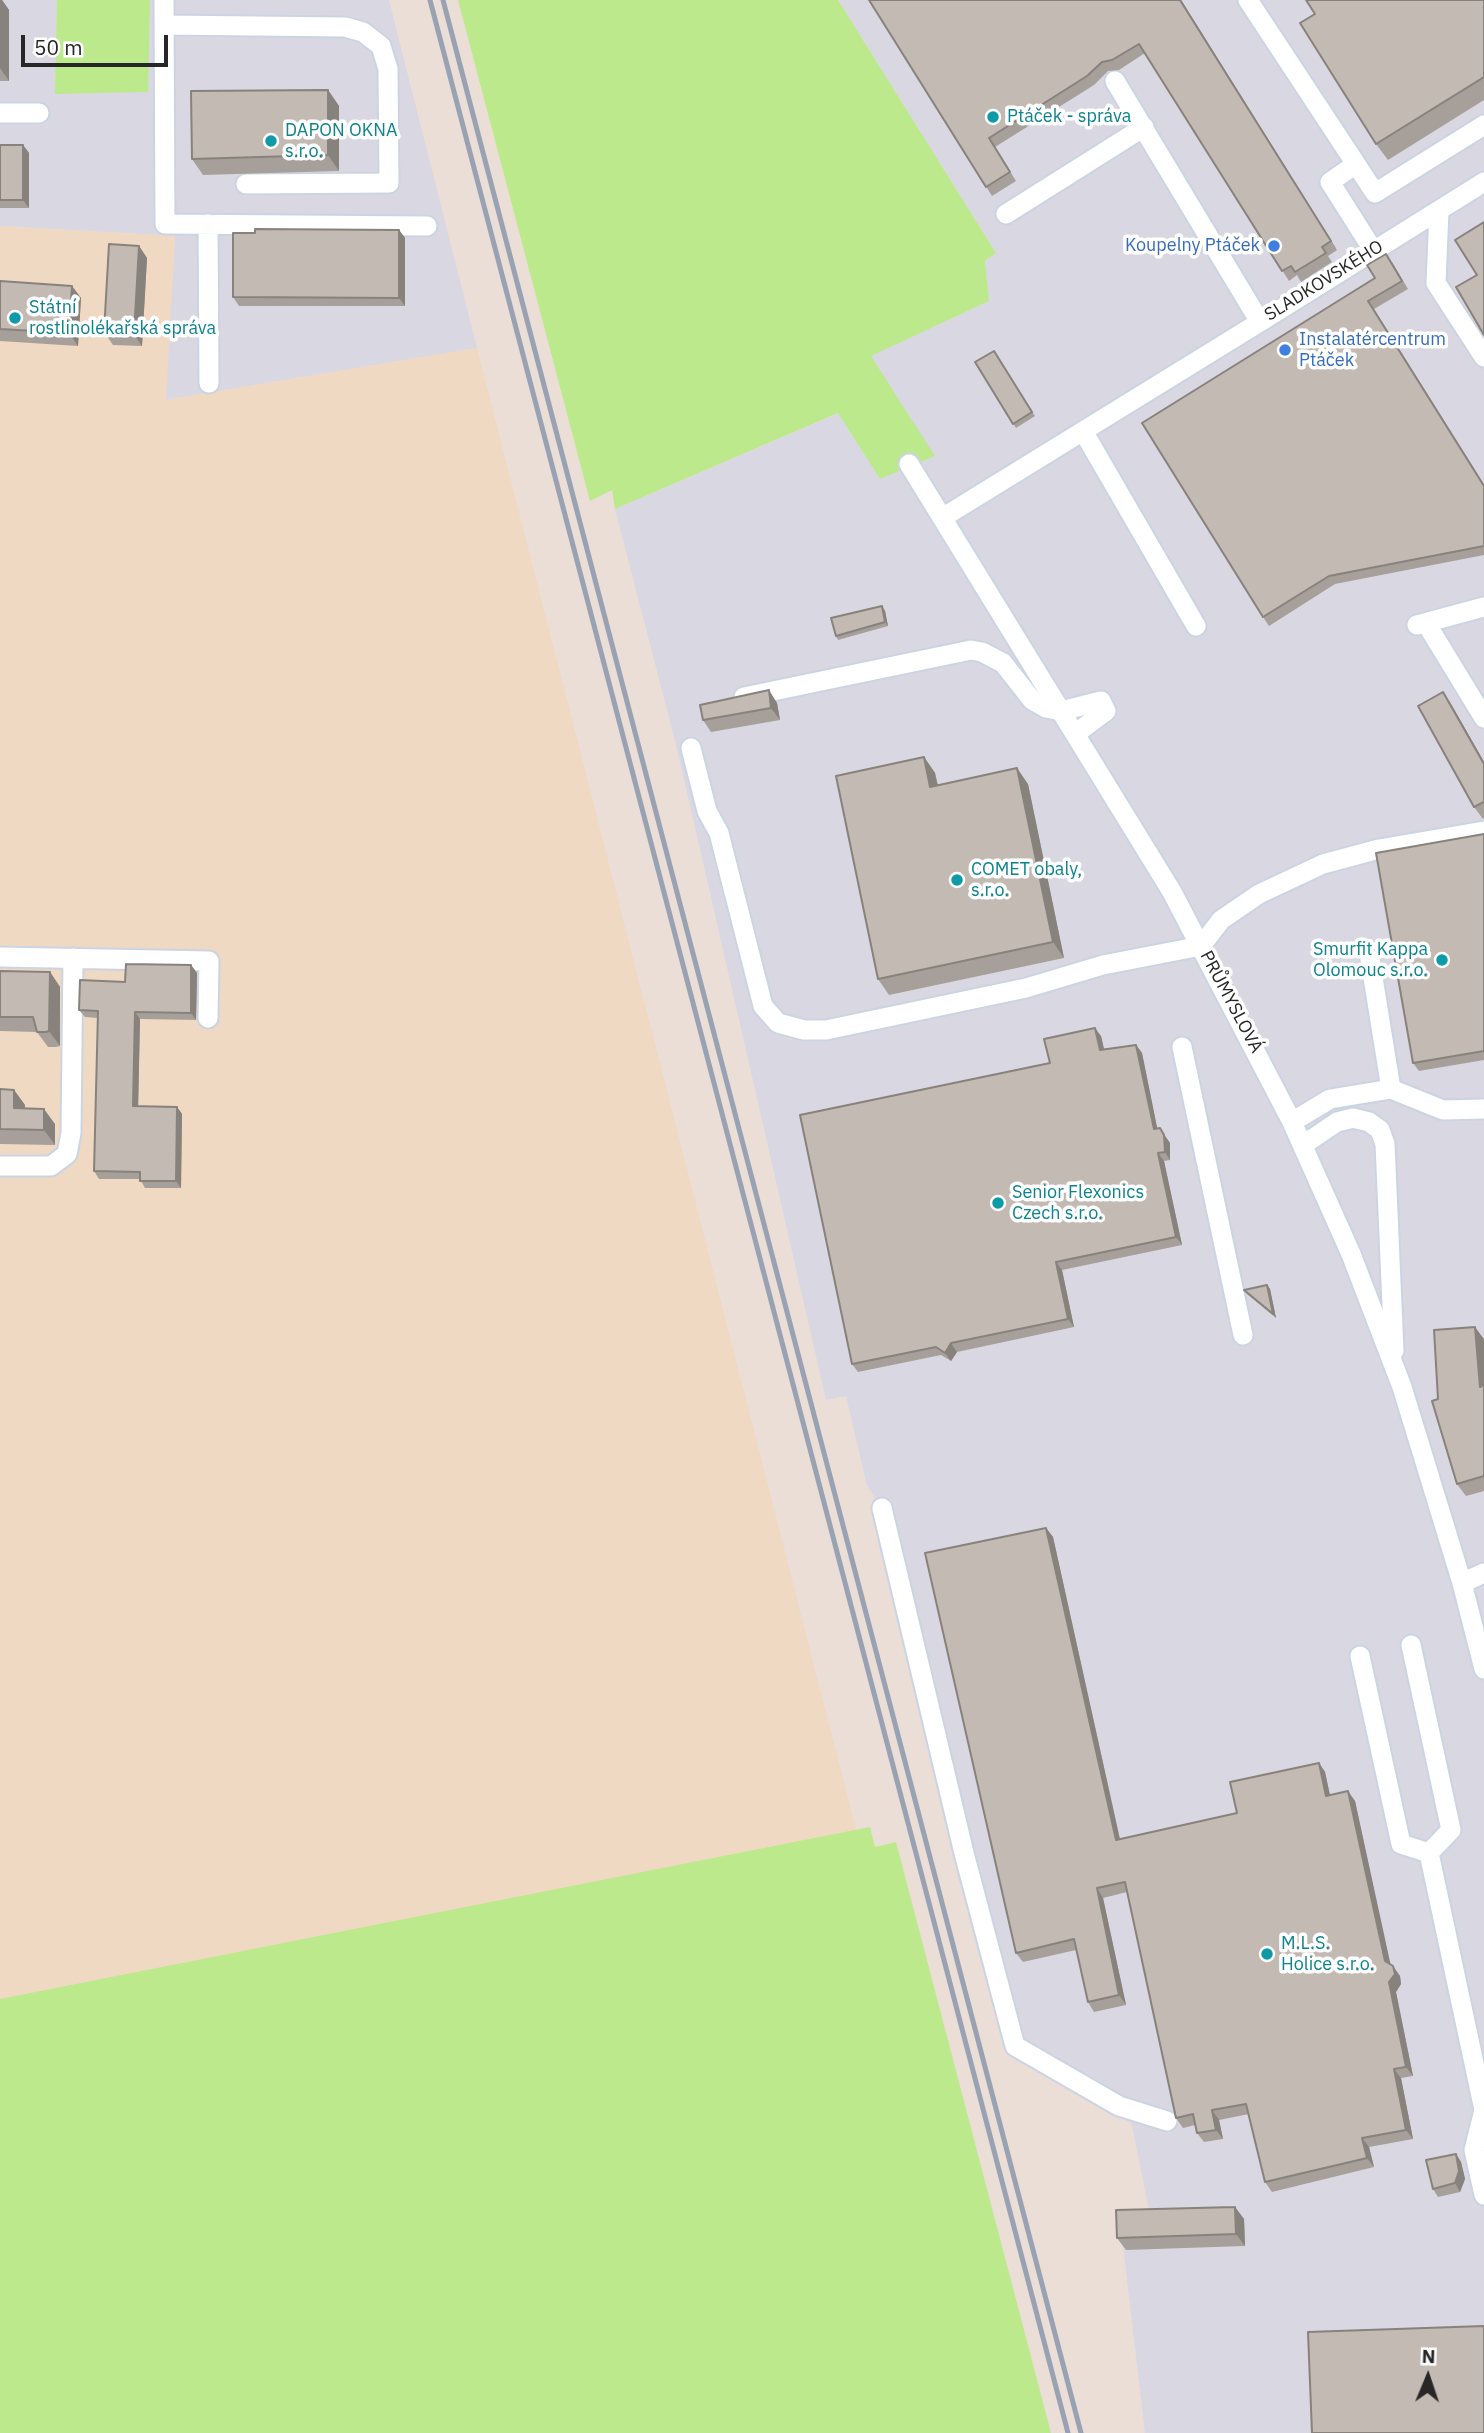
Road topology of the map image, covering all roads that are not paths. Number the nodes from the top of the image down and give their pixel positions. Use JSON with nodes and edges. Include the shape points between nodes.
{"nodes":[{"id":1,"x":164,"y":0,"type":"edge"},
{"id":2,"x":1248,"y":0,"type":"edge"},
{"id":3,"x":164,"y":25,"type":"junction"},
{"id":4,"x":1115,"y":81,"type":"dead end"},
{"id":5,"x":0,"y":113,"type":"edge"},
{"id":6,"x":38,"y":113,"type":"dead end"},
{"id":7,"x":1484,"y":125,"type":"edge"},
{"id":8,"x":1144,"y":127,"type":"junction"},
{"id":9,"x":1356,"y":164,"type":"junction"},
{"id":10,"x":1484,"y":182,"type":"edge"},
{"id":11,"x":246,"y":184,"type":"dead end"},
{"id":12,"x":1439,"y":210,"type":"junction"},
{"id":13,"x":1006,"y":214,"type":"dead end"},
{"id":14,"x":208,"y":224,"type":"junction"},
{"id":15,"x":427,"y":226,"type":"dead end"},
{"id":16,"x":1373,"y":250,"type":"junction"},
{"id":17,"x":1260,"y":322,"type":"junction"},
{"id":18,"x":1484,"y":357,"type":"edge"},
{"id":19,"x":209,"y":383,"type":"dead end"},
{"id":20,"x":1083,"y":431,"type":"junction"},
{"id":21,"x":909,"y":464,"type":"dead end"},
{"id":22,"x":942,"y":519,"type":"junction"},
{"id":23,"x":1484,"y":607,"type":"edge"},
{"id":24,"x":1196,"y":626,"type":"dead end"},
{"id":25,"x":731,"y":700,"type":"edge"},
{"id":26,"x":1061,"y":711,"type":"junction"},
{"id":27,"x":1484,"y":718,"type":"edge"},
{"id":28,"x":1076,"y":734,"type":"junction"},
{"id":29,"x":691,"y":748,"type":"dead end"},
{"id":30,"x":1484,"y":831,"type":"edge"},
{"id":31,"x":1201,"y":946,"type":"junction"},
{"id":32,"x":0,"y":957,"type":"edge"},
{"id":33,"x":74,"y":958,"type":"junction"},
{"id":34,"x":1370,"y":959,"type":"dead end"},
{"id":35,"x":208,"y":1018,"type":"dead end"},
{"id":36,"x":1182,"y":1047,"type":"dead end"},
{"id":37,"x":1391,"y":1089,"type":"junction"},
{"id":38,"x":1484,"y":1109,"type":"edge"},
{"id":39,"x":1292,"y":1122,"type":"junction"},
{"id":40,"x":1303,"y":1145,"type":"junction"},
{"id":41,"x":0,"y":1166,"type":"edge"},
{"id":42,"x":1243,"y":1335,"type":"dead end"},
{"id":43,"x":1395,"y":1369,"type":"junction"},
{"id":44,"x":882,"y":1508,"type":"dead end"},
{"id":45,"x":1484,"y":1573,"type":"edge"},
{"id":46,"x":1462,"y":1583,"type":"junction"},
{"id":47,"x":1411,"y":1644,"type":"dead end"},
{"id":48,"x":1360,"y":1656,"type":"dead end"},
{"id":49,"x":1484,"y":1669,"type":"edge"},
{"id":50,"x":1429,"y":1853,"type":"junction"},
{"id":51,"x":1484,"y":2110,"type":"edge"},
{"id":52,"x":1167,"y":2121,"type":"dead end"},
{"id":53,"x":1484,"y":2194,"type":"edge"}],
"edges":[{"from":1,"to":3,"type":"street"},
{"from":2,"to":9,"type":"street"},
{"from":3,"to":11,"type":"street","via":[[345,27],[363,32],[382,46],[388,69],[389,183]]},
{"from":3,"to":14,"type":"street","via":[[165,224]]},
{"from":4,"to":8,"type":"street","name":"SLADKOVSKÉHO"},
{"from":5,"to":6,"type":"street"},
{"from":7,"to":9,"type":"street","via":[[1375,193]]},
{"from":8,"to":13,"type":"street"},
{"from":8,"to":17,"type":"street","name":"SLADKOVSKÉHO"},
{"from":9,"to":16,"type":"street","via":[[1330,182]]},
{"from":10,"to":12,"type":"street","name":"SLADKOVSKÉHO"},
{"from":12,"to":16,"type":"street","name":"SLADKOVSKÉHO"},
{"from":12,"to":18,"type":"street","via":[[1436,282]]},
{"from":14,"to":15,"type":"street"},
{"from":14,"to":19,"type":"street"},
{"from":16,"to":17,"type":"street","name":"SLADKOVSKÉHO"},
{"from":17,"to":20,"type":"street"},
{"from":20,"to":22,"type":"street"},
{"from":20,"to":24,"type":"street"},
{"from":21,"to":22,"type":"street","name":"PRŮMYSLOVÁ"},
{"from":22,"to":26,"type":"street","name":"PRŮMYSLOVÁ"},
{"from":23,"to":27,"type":"street","via":[[1421,624]]},
{"from":25,"to":26,"type":"street","via":[[971,650],[1003,663],[1039,705]]},
{"from":26,"to":28,"type":"street","name":"PRŮMYSLOVÁ"},
{"from":26,"to":28,"type":"street","via":[[1101,701],[1106,711]]},
{"from":28,"to":31,"type":"street","name":"PRŮMYSLOVÁ"},
{"from":29,"to":31,"type":"street","via":[[707,811],[719,833],[763,1006],[778,1023],[790,1028],[826,1030]]},
{"from":30,"to":31,"type":"street","via":[[1378,849],[1323,864],[1259,894],[1221,920]]},
{"from":31,"to":39,"type":"street","name":"PRŮMYSLOVÁ"},
{"from":32,"to":33,"type":"street"},
{"from":33,"to":35,"type":"street","via":[[209,961]]},
{"from":33,"to":41,"type":"street","via":[[67,1154],[51,1167]]},
{"from":34,"to":37,"type":"street"},
{"from":36,"to":42,"type":"street"},
{"from":37,"to":38,"type":"street","via":[[1443,1111]]},
{"from":37,"to":39,"type":"street","via":[[1330,1099]]},
{"from":39,"to":40,"type":"street","name":"PRŮMYSLOVÁ"},
{"from":40,"to":43,"type":"street","name":"PRŮMYSLOVÁ"},
{"from":40,"to":43,"type":"street","via":[[1326,1127],[1353,1118],[1380,1130],[1385,1144]]},
{"from":43,"to":46,"type":"street","name":"PRŮMYSLOVÁ"},
{"from":44,"to":52,"type":"street","via":[[1015,2046],[1119,2106]]},
{"from":45,"to":46,"type":"street"},
{"from":46,"to":49,"type":"street","name":"PRŮMYSLOVÁ"},
{"from":47,"to":50,"type":"street","via":[[1451,1830]]},
{"from":48,"to":50,"type":"street","via":[[1401,1844]]},
{"from":50,"to":51,"type":"street"},
{"from":51,"to":53,"type":"street","via":[[1475,2150]]}]}
